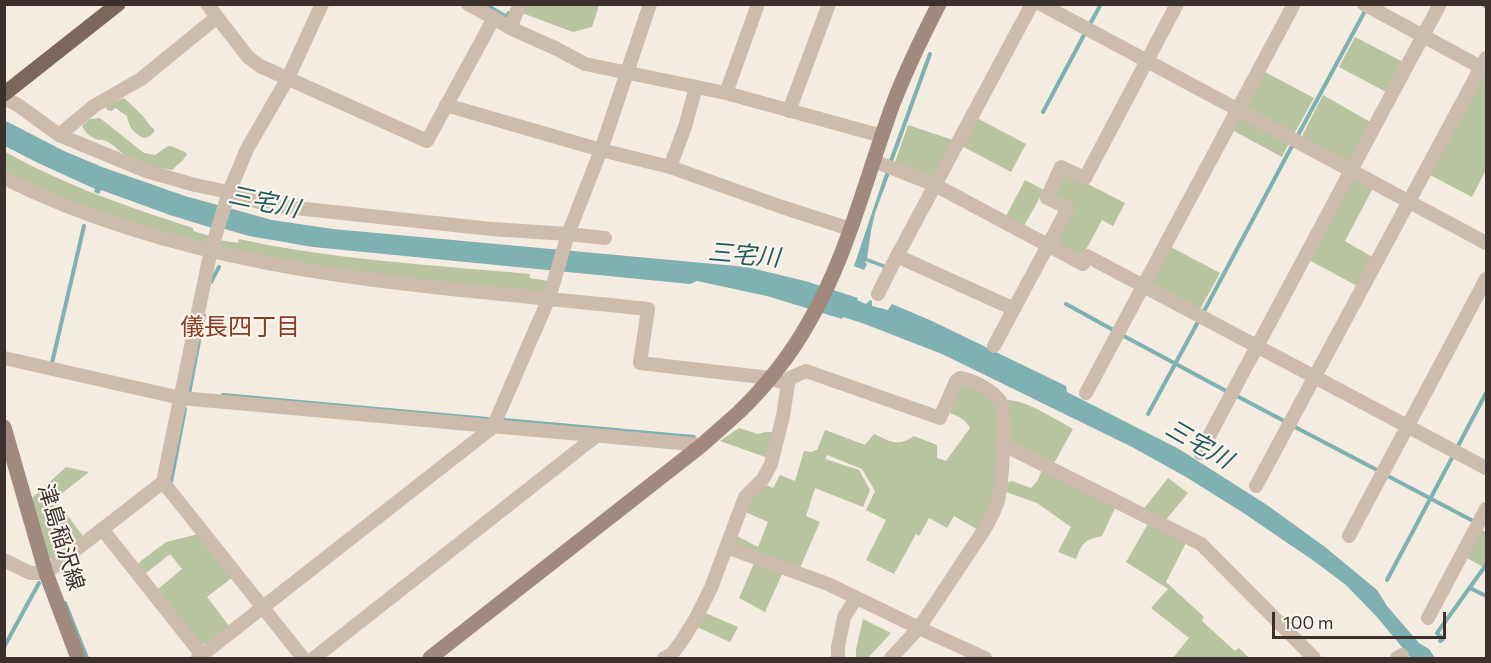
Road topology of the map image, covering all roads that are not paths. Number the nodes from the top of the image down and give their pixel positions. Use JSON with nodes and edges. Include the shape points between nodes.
{"nodes":[{"id":1,"x":118,"y":4,"type":"edge"},
{"id":2,"x":207,"y":4,"type":"edge"},
{"id":3,"x":322,"y":4,"type":"edge"},
{"id":4,"x":468,"y":4,"type":"edge"},
{"id":5,"x":520,"y":4,"type":"edge"},
{"id":6,"x":650,"y":4,"type":"edge"},
{"id":7,"x":758,"y":4,"type":"edge"},
{"id":8,"x":829,"y":4,"type":"edge"},
{"id":9,"x":939,"y":4,"type":"edge"},
{"id":10,"x":1032,"y":4,"type":"edge"},
{"id":11,"x":1041,"y":4,"type":"edge"},
{"id":12,"x":1177,"y":4,"type":"edge"},
{"id":13,"x":1294,"y":4,"type":"edge"},
{"id":14,"x":1364,"y":4,"type":"edge"},
{"id":15,"x":1440,"y":4,"type":"edge"},
{"id":16,"x":217,"y":17,"type":"junction"},
{"id":17,"x":494,"y":18,"type":"junction"},
{"id":18,"x":510,"y":28,"type":"junction"},
{"id":19,"x":1423,"y":36,"type":"junction"},
{"id":20,"x":1147,"y":61,"type":"junction"},
{"id":21,"x":1485,"y":65,"type":"edge"},
{"id":22,"x":627,"y":72,"type":"junction"},
{"id":23,"x":288,"y":78,"type":"junction"},
{"id":24,"x":696,"y":87,"type":"junction"},
{"id":25,"x":726,"y":93,"type":"junction"},
{"id":26,"x":4,"y":96,"type":"edge"},
{"id":27,"x":446,"y":105,"type":"junction"},
{"id":28,"x":1238,"y":110,"type":"junction"},
{"id":29,"x":789,"y":111,"type":"junction"},
{"id":30,"x":59,"y":135,"type":"junction"},
{"id":31,"x":882,"y":136,"type":"junction"},
{"id":32,"x":601,"y":150,"type":"junction"},
{"id":33,"x":873,"y":161,"type":"junction"},
{"id":34,"x":670,"y":167,"type":"junction"},
{"id":35,"x":1351,"y":170,"type":"junction"},
{"id":36,"x":4,"y":178,"type":"edge"},
{"id":37,"x":935,"y":185,"type":"junction"},
{"id":38,"x":229,"y":195,"type":"junction"},
{"id":39,"x":1410,"y":202,"type":"junction"},
{"id":40,"x":850,"y":229,"type":"junction"},
{"id":41,"x":567,"y":237,"type":"junction"},
{"id":42,"x":605,"y":237,"type":"dead end"},
{"id":43,"x":1486,"y":243,"type":"edge"},
{"id":44,"x":212,"y":245,"type":"junction"},
{"id":45,"x":1048,"y":245,"type":"junction"},
{"id":46,"x":897,"y":256,"type":"junction"},
{"id":47,"x":1486,"y":279,"type":"edge"},
{"id":48,"x":1143,"y":286,"type":"junction"},
{"id":49,"x":550,"y":292,"type":"junction"},
{"id":50,"x":878,"y":294,"type":"dead end"},
{"id":51,"x":1014,"y":309,"type":"junction"},
{"id":52,"x":994,"y":346,"type":"dead end"},
{"id":53,"x":1257,"y":346,"type":"junction"},
{"id":54,"x":4,"y":358,"type":"edge"},
{"id":55,"x":1315,"y":377,"type":"junction"},
{"id":56,"x":770,"y":378,"type":"junction"},
{"id":57,"x":788,"y":384,"type":"junction"},
{"id":58,"x":1086,"y":393,"type":"dead end"},
{"id":59,"x":181,"y":398,"type":"junction"},
{"id":60,"x":1408,"y":426,"type":"junction"},
{"id":61,"x":4,"y":427,"type":"edge"},
{"id":62,"x":493,"y":427,"type":"junction"},
{"id":63,"x":596,"y":436,"type":"junction"},
{"id":64,"x":1002,"y":444,"type":"junction"},
{"id":65,"x":702,"y":445,"type":"junction"},
{"id":66,"x":1200,"y":453,"type":"dead end"},
{"id":67,"x":1486,"y":468,"type":"edge"},
{"id":68,"x":163,"y":482,"type":"junction"},
{"id":69,"x":1257,"y":486,"type":"dead end"},
{"id":70,"x":1486,"y":509,"type":"edge"},
{"id":71,"x":102,"y":529,"type":"junction"},
{"id":72,"x":1349,"y":536,"type":"dead end"},
{"id":73,"x":726,"y":547,"type":"junction"},
{"id":74,"x":4,"y":560,"type":"edge"},
{"id":75,"x":46,"y":573,"type":"junction"},
{"id":76,"x":856,"y":598,"type":"junction"},
{"id":77,"x":263,"y":608,"type":"junction"},
{"id":78,"x":1428,"y":618,"type":"dead end"},
{"id":79,"x":919,"y":628,"type":"junction"},
{"id":80,"x":200,"y":657,"type":"edge"},
{"id":81,"x":78,"y":658,"type":"edge"},
{"id":82,"x":303,"y":658,"type":"edge"},
{"id":83,"x":314,"y":658,"type":"edge"},
{"id":84,"x":430,"y":658,"type":"edge"},
{"id":85,"x":664,"y":658,"type":"edge"},
{"id":86,"x":838,"y":658,"type":"edge"},
{"id":87,"x":891,"y":658,"type":"edge"},
{"id":88,"x":985,"y":658,"type":"edge"},
{"id":89,"x":1314,"y":658,"type":"edge"}],
"edges":[{"from":1,"to":26,"type":"main road"},
{"from":2,"to":16,"type":"street"},
{"from":3,"to":23,"type":"street"},
{"from":4,"to":17,"type":"street"},
{"from":5,"to":18,"type":"street"},
{"from":6,"to":22,"type":"street"},
{"from":7,"to":25,"type":"street"},
{"from":8,"to":29,"type":"street"},
{"from":9,"to":31,"type":"street"},
{"from":10,"to":37,"type":"street"},
{"from":11,"to":20,"type":"street"},
{"from":12,"to":20,"type":"street"},
{"from":13,"to":28,"type":"street"},
{"from":14,"to":19,"type":"street"},
{"from":15,"to":19,"type":"street"},
{"from":16,"to":23,"type":"street","via":[[248,57]]},
{"from":16,"to":30,"type":"street","via":[[141,79],[94,106]]},
{"from":17,"to":18,"type":"street"},
{"from":17,"to":27,"type":"street"},
{"from":18,"to":22,"type":"street","via":[[585,64]]},
{"from":19,"to":21,"type":"street"},
{"from":19,"to":35,"type":"street"},
{"from":20,"to":28,"type":"street"},
{"from":20,"to":45,"type":"street","via":[[1085,178],[1061,167],[1047,198],[1068,208]]},
{"from":21,"to":39,"type":"street"},
{"from":22,"to":24,"type":"street"},
{"from":22,"to":32,"type":"street"},
{"from":23,"to":27,"type":"street","via":[[427,141]]},
{"from":23,"to":38,"type":"street","via":[[247,149]]},
{"from":24,"to":25,"type":"street"},
{"from":24,"to":34,"type":"street"},
{"from":25,"to":29,"type":"street"},
{"from":26,"to":30,"type":"street"},
{"from":27,"to":32,"type":"street"},
{"from":28,"to":35,"type":"street"},
{"from":28,"to":48,"type":"street"},
{"from":29,"to":31,"type":"street"},
{"from":30,"to":38,"type":"street","via":[[146,171]]},
{"from":31,"to":33,"type":"street"},
{"from":32,"to":34,"type":"street"},
{"from":32,"to":41,"type":"street"},
{"from":33,"to":37,"type":"street"},
{"from":33,"to":40,"type":"street"},
{"from":34,"to":40,"type":"street"},
{"from":35,"to":39,"type":"street"},
{"from":35,"to":53,"type":"street"},
{"from":36,"to":44,"type":"street","via":[[79,212],[124,227]]},
{"from":37,"to":45,"type":"street"},
{"from":37,"to":46,"type":"street"},
{"from":38,"to":41,"type":"street","via":[[268,205]]},
{"from":38,"to":44,"type":"street"},
{"from":39,"to":43,"type":"street"},
{"from":39,"to":55,"type":"street"},
{"from":40,"to":56,"type":"street","via":[[811,319]]},
{"from":41,"to":42,"type":"street"},
{"from":41,"to":49,"type":"street"},
{"from":44,"to":49,"type":"street","via":[[279,265],[363,279],[454,290]]},
{"from":44,"to":59,"type":"street"},
{"from":45,"to":48,"type":"street","via":[[1083,264],[1087,256]]},
{"from":45,"to":51,"type":"street"},
{"from":46,"to":50,"type":"street"},
{"from":46,"to":51,"type":"street"},
{"from":47,"to":60,"type":"street"},
{"from":48,"to":53,"type":"street"},
{"from":48,"to":58,"type":"street"},
{"from":49,"to":56,"type":"street","via":[[648,309],[640,363]]},
{"from":49,"to":62,"type":"street"},
{"from":51,"to":52,"type":"street"},
{"from":53,"to":55,"type":"street"},
{"from":53,"to":66,"type":"street"},
{"from":54,"to":59,"type":"street"},
{"from":55,"to":60,"type":"street"},
{"from":55,"to":69,"type":"street"},
{"from":56,"to":57,"type":"street"},
{"from":56,"to":65,"type":"street","via":[[741,411]]},
{"from":57,"to":64,"type":"street","via":[[790,378],[806,371],[940,418],[956,381],[966,378],[999,401],[1003,412]]},
{"from":57,"to":73,"type":"street","via":[[771,464],[745,497]]},
{"from":59,"to":62,"type":"street"},
{"from":59,"to":68,"type":"street"},
{"from":60,"to":67,"type":"street"},
{"from":60,"to":72,"type":"street"},
{"from":61,"to":75,"type":"street","name":"津島稲沢線"},
{"from":62,"to":63,"type":"street"},
{"from":62,"to":77,"type":"street"},
{"from":63,"to":65,"type":"street"},
{"from":63,"to":83,"type":"street"},
{"from":64,"to":79,"type":"street","via":[[1000,489],[991,517]]},
{"from":64,"to":89,"type":"street","via":[[1201,544]]},
{"from":65,"to":84,"type":"street"},
{"from":68,"to":71,"type":"street"},
{"from":68,"to":77,"type":"street"},
{"from":70,"to":78,"type":"street"},
{"from":71,"to":75,"type":"street"},
{"from":71,"to":80,"type":"street"},
{"from":73,"to":76,"type":"street"},
{"from":73,"to":85,"type":"street","via":[[696,618],[672,654]]},
{"from":74,"to":75,"type":"street","via":[[30,573]]},
{"from":75,"to":81,"type":"street","name":"津島稲沢線"},
{"from":76,"to":79,"type":"street"},
{"from":76,"to":86,"type":"street","via":[[844,617]]},
{"from":77,"to":80,"type":"street"},
{"from":77,"to":82,"type":"street"},
{"from":79,"to":87,"type":"street"},
{"from":79,"to":88,"type":"street"}]}
